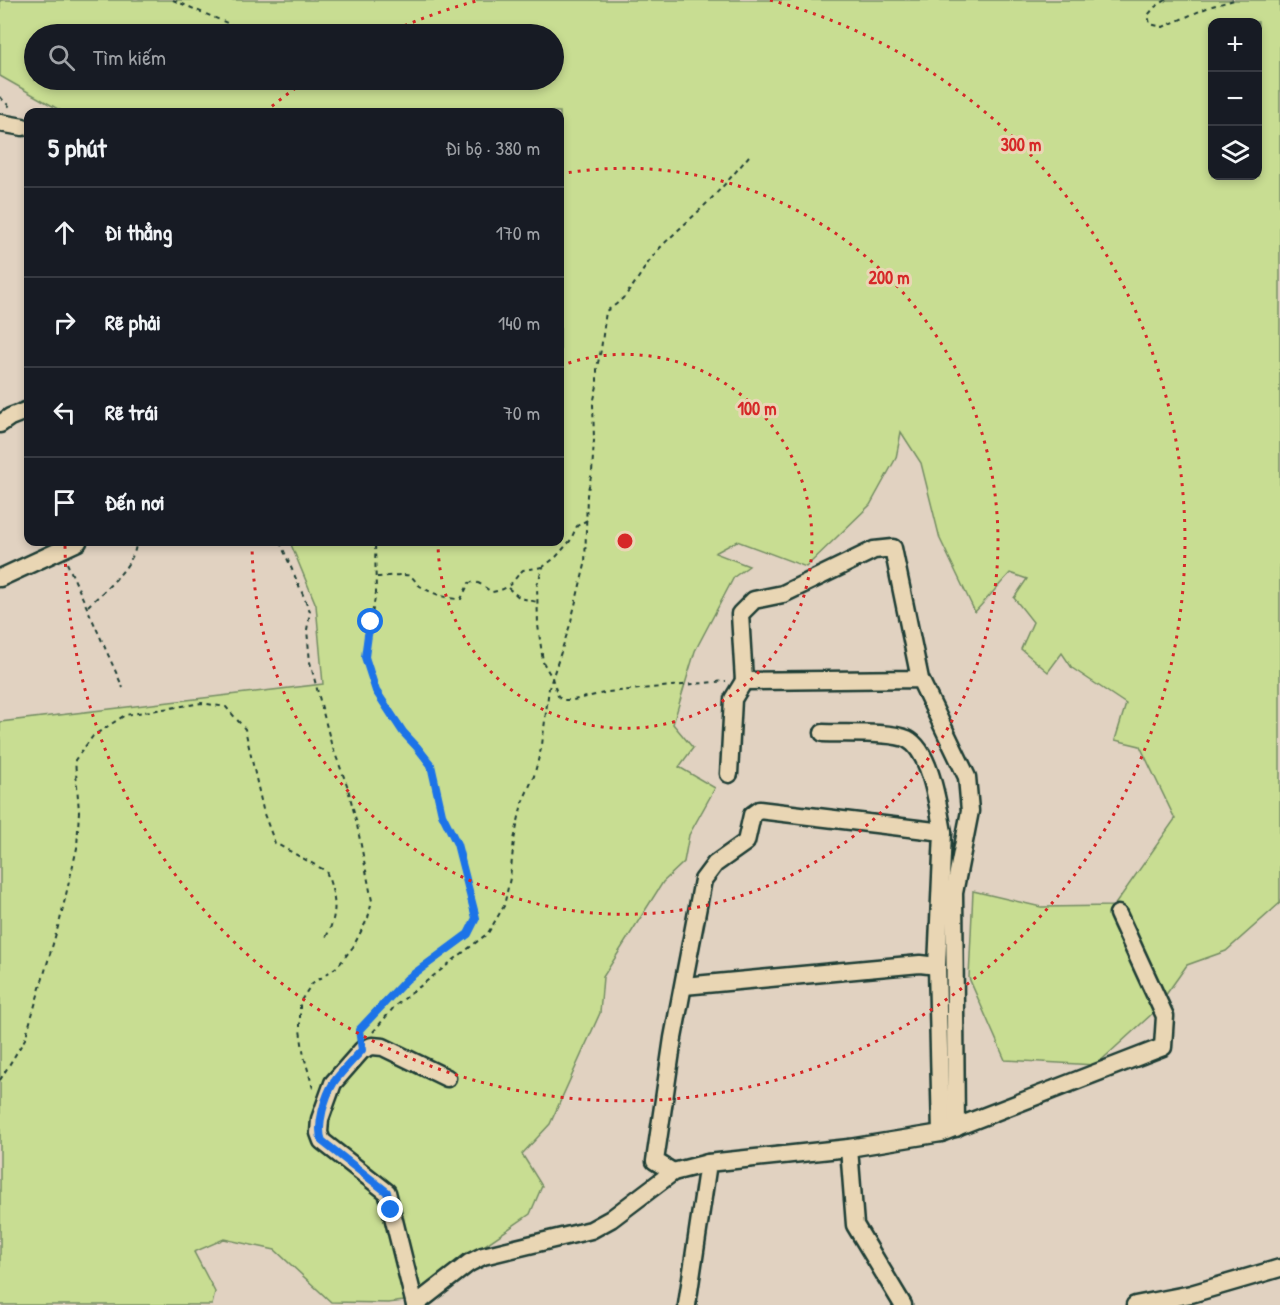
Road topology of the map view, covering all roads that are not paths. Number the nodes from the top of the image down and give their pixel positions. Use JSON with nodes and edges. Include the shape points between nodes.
{"nodes":[{"id":1,"x":0,"y":123,"type":"edge"},
{"id":2,"x":23,"y":127,"type":"dead end"},
{"id":3,"x":24,"y":412,"type":"edge"},
{"id":4,"x":0,"y":424,"type":"edge"},
{"id":5,"x":68,"y":546,"type":"edge"},
{"id":6,"x":0,"y":578,"type":"edge"},
{"id":7,"x":920,"y":679,"type":"junction"},
{"id":8,"x":744,"y":681,"type":"junction"},
{"id":9,"x":823,"y":733,"type":"dead end"},
{"id":10,"x":729,"y":774,"type":"dead end"},
{"id":11,"x":944,"y":832,"type":"junction"},
{"id":12,"x":1118,"y":914,"type":"dead end"},
{"id":13,"x":937,"y":966,"type":"junction"},
{"id":14,"x":684,"y":986,"type":"junction"},
{"id":15,"x":447,"y":1078,"type":"dead end"},
{"id":16,"x":948,"y":1130,"type":"junction"},
{"id":17,"x":849,"y":1148,"type":"junction"},
{"id":18,"x":708,"y":1163,"type":"junction"},
{"id":19,"x":673,"y":1172,"type":"junction"},
{"id":20,"x":1280,"y":1268,"type":"edge"},
{"id":21,"x":415,"y":1305,"type":"edge"},
{"id":22,"x":687,"y":1305,"type":"edge"},
{"id":23,"x":903,"y":1305,"type":"edge"},
{"id":24,"x":1135,"y":1305,"type":"edge"}],
"edges":[{"from":1,"to":2,"type":"street"},
{"from":3,"to":4,"type":"street"},
{"from":5,"to":6,"type":"street"},
{"from":7,"to":8,"type":"street"},
{"from":7,"to":8,"type":"street","via":[[893,548],[874,550],[783,594],[754,600],[740,614]]},
{"from":7,"to":16,"type":"street","via":[[967,777],[970,811],[954,893]]},
{"from":8,"to":10,"type":"street","via":[[733,699]]},
{"from":9,"to":11,"type":"street","via":[[896,735],[908,740],[921,752]]},
{"from":11,"to":13,"type":"street"},
{"from":11,"to":14,"type":"street","via":[[778,811],[759,810],[752,814],[746,842],[715,864],[703,880]]},
{"from":12,"to":16,"type":"street","via":[[1165,1016],[1163,1047]]},
{"from":13,"to":14,"type":"street","via":[[920,964]]},
{"from":13,"to":16,"type":"street"},
{"from":14,"to":19,"type":"street","via":[[655,1161]]},
{"from":15,"to":21,"type":"street","via":[[383,1047],[362,1050],[333,1083],[319,1133],[322,1141],[387,1192]]},
{"from":16,"to":17,"type":"street"},
{"from":17,"to":18,"type":"street"},
{"from":17,"to":23,"type":"street","via":[[855,1225]]},
{"from":18,"to":19,"type":"street"},
{"from":18,"to":22,"type":"street"},
{"from":19,"to":21,"type":"street","via":[[591,1230],[483,1256],[468,1263]]},
{"from":20,"to":24,"type":"street","via":[[1191,1294]]}]}
